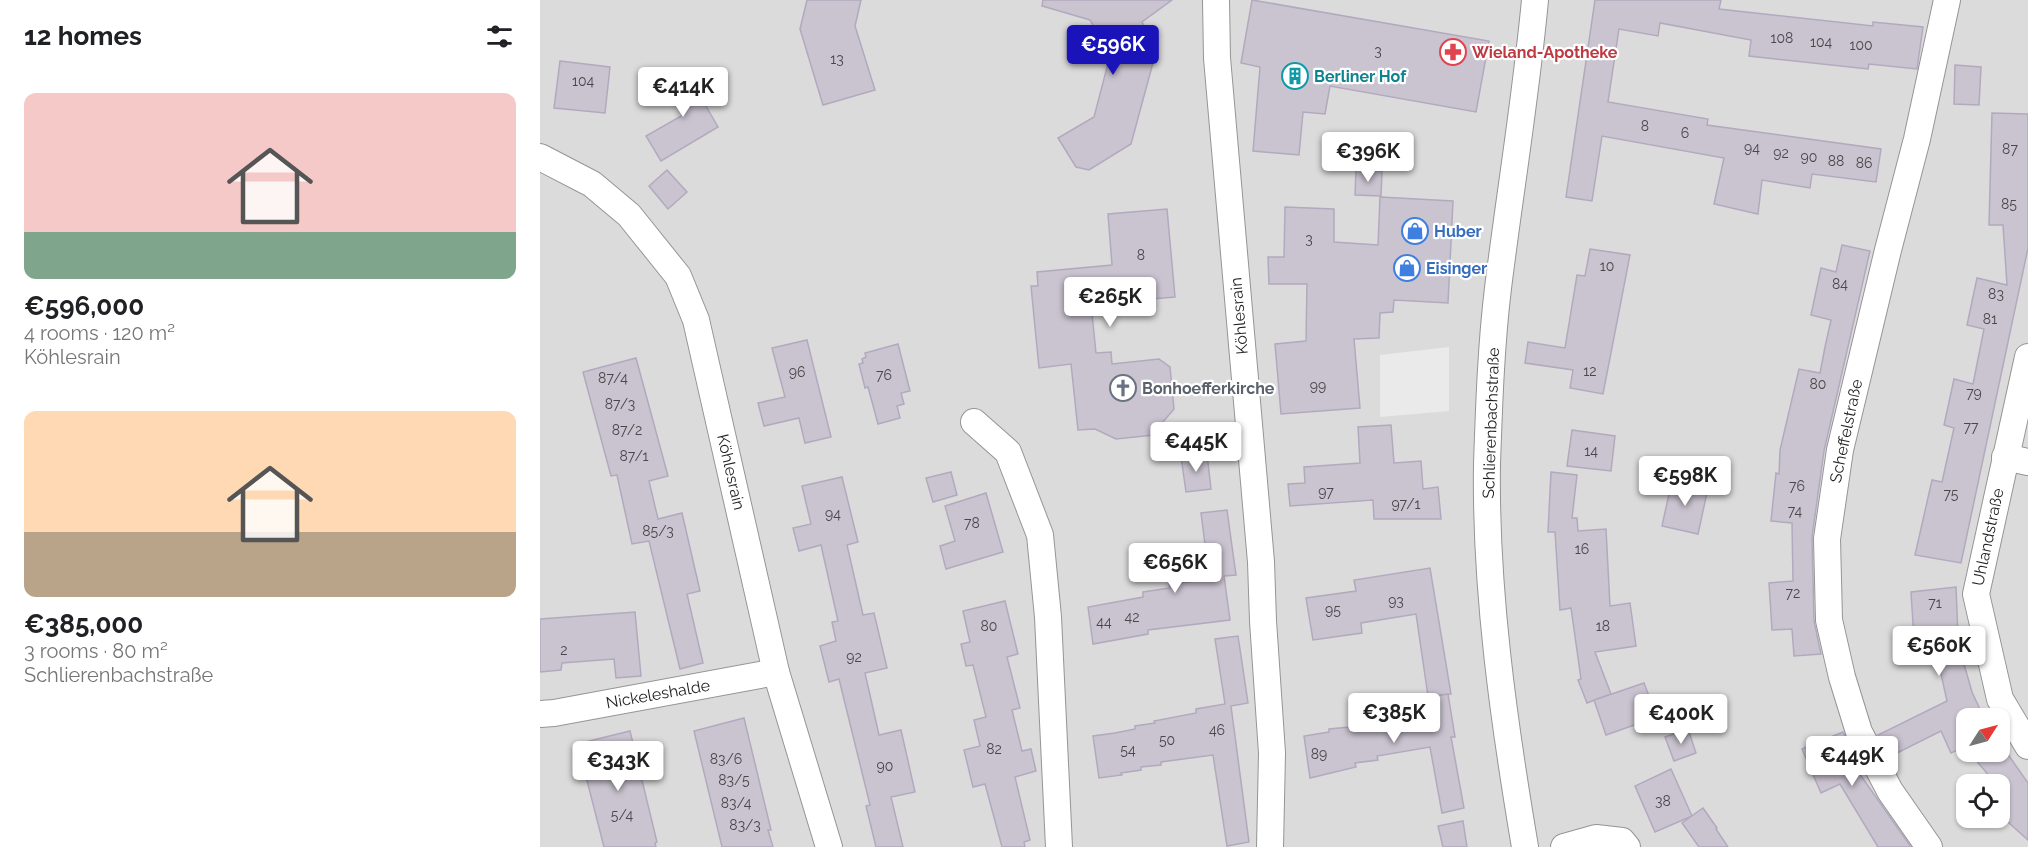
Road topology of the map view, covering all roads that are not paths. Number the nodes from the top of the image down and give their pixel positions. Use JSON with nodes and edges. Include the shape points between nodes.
{"nodes":[{"id":1,"x":1216,"y":0,"type":"edge"},
{"id":2,"x":1535,"y":0,"type":"edge"},
{"id":3,"x":1947,"y":0,"type":"edge"},
{"id":4,"x":540,"y":157,"type":"edge"},
{"id":5,"x":2028,"y":357,"type":"edge"},
{"id":6,"x":974,"y":422,"type":"dead end"},
{"id":7,"x":2016,"y":459,"type":"edge"},
{"id":8,"x":777,"y":672,"type":"junction"},
{"id":9,"x":540,"y":714,"type":"edge"},
{"id":10,"x":2028,"y":746,"type":"edge"},
{"id":11,"x":829,"y":847,"type":"edge"},
{"id":12,"x":1059,"y":847,"type":"edge"},
{"id":13,"x":1270,"y":847,"type":"edge"},
{"id":14,"x":1525,"y":847,"type":"edge"},
{"id":15,"x":1564,"y":847,"type":"edge"},
{"id":16,"x":1627,"y":847,"type":"edge"},
{"id":17,"x":1929,"y":847,"type":"edge"}],
"edges":[{"from":1,"to":13,"type":"street","name":"Köhlesrain","via":[[1217,58],[1261,562],[1272,753]]},
{"from":2,"to":14,"type":"street","name":"Schlierenbachstraße","via":[[1498,290],[1487,466],[1505,731]]},
{"from":3,"to":17,"type":"street","name":"Scheffelstraße","via":[[1840,450],[1827,539],[1829,620],[1859,732],[1890,791]]},
{"from":4,"to":8,"type":"street","name":"Köhlesrain","via":[[592,183],[629,215],[678,276],[696,320]]},
{"from":5,"to":7,"type":"street","name":"Uhlandstraße"},
{"from":6,"to":12,"type":"street","via":[[1008,452],[1040,535],[1048,617]]},
{"from":7,"to":10,"type":"street","name":"Uhlandstraße","via":[[1976,594],[2000,699]]},
{"from":8,"to":9,"type":"street","name":"Nickeleshalde"},
{"from":8,"to":11,"type":"street","name":"Köhlesrain"},
{"from":15,"to":16,"type":"street","via":[[1596,838],[1622,841]]}]}
